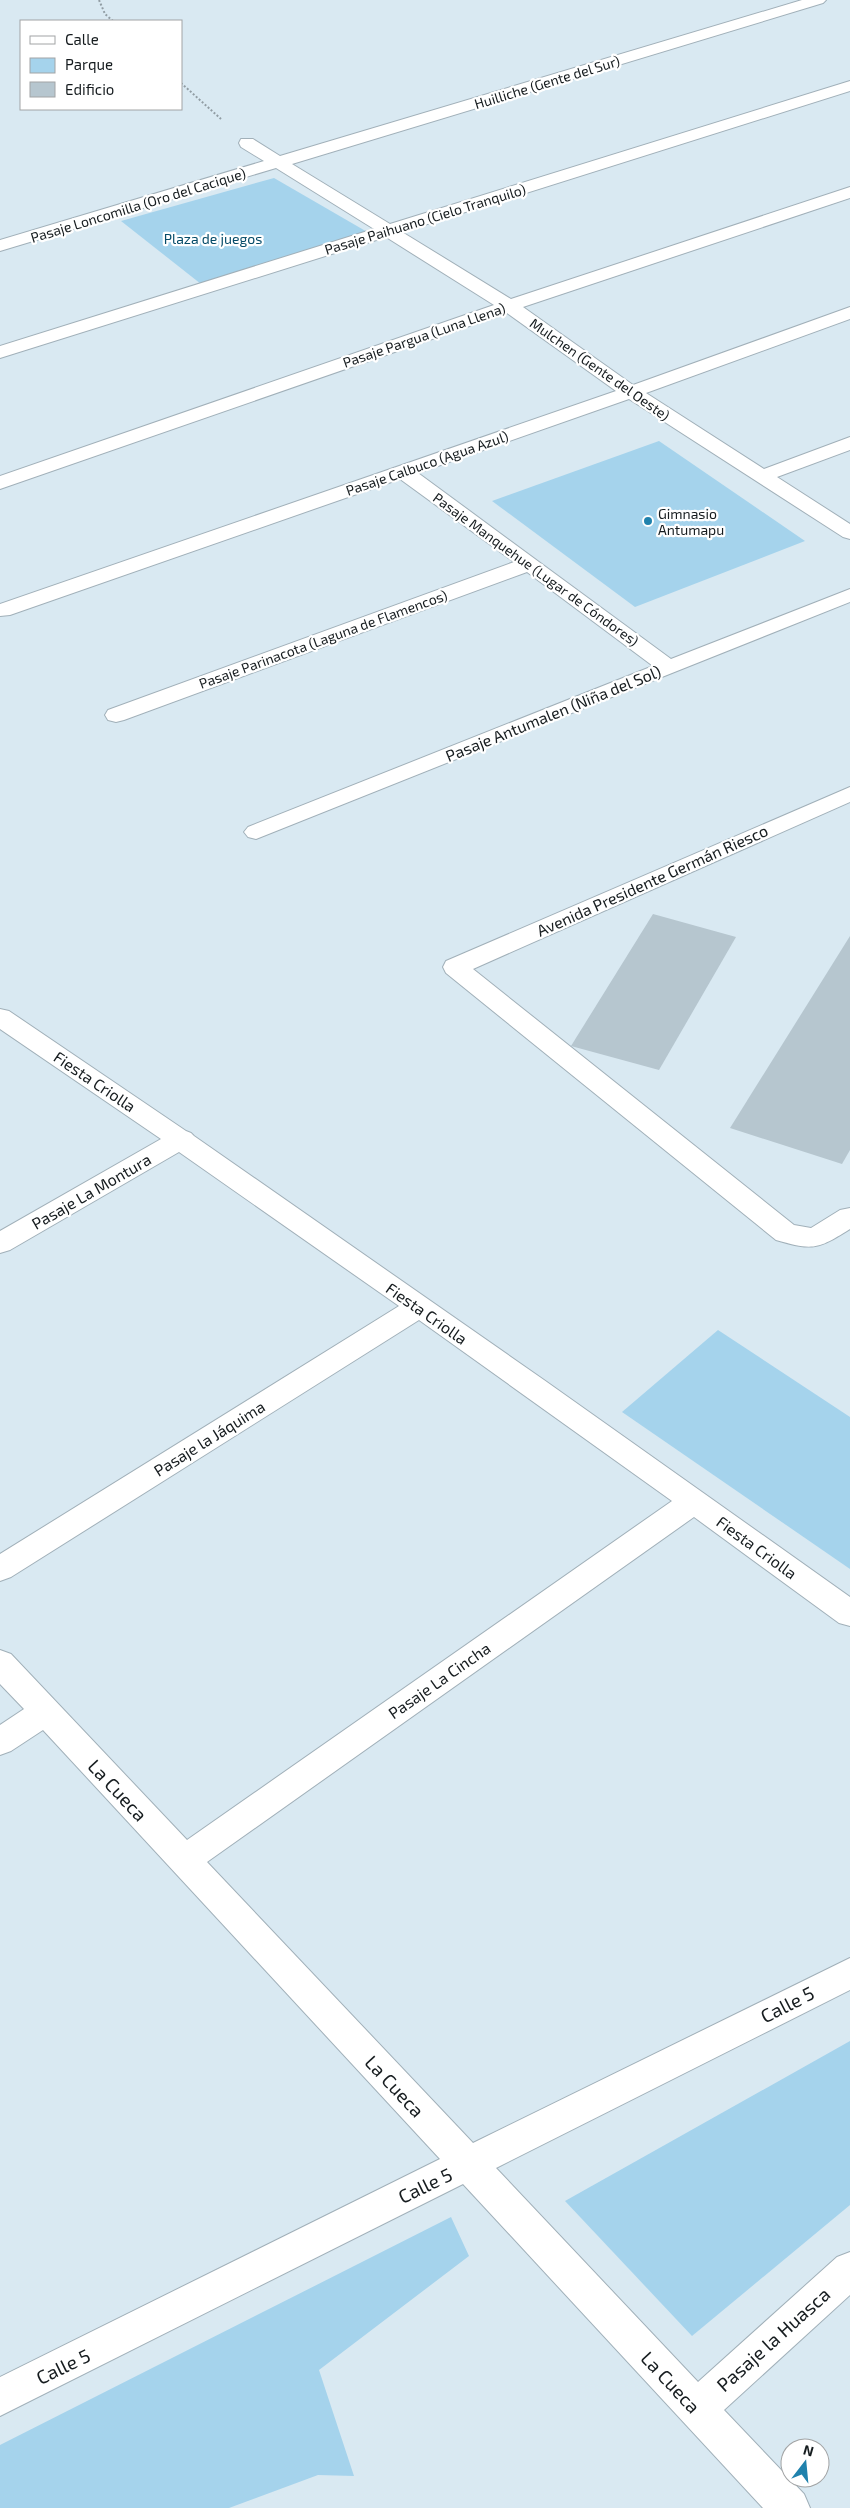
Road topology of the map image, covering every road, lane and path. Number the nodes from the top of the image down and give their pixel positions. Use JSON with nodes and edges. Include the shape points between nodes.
{"nodes":[{"id":1,"x":99,"y":0,"type":"edge"},
{"id":2,"x":818,"y":0,"type":"edge"},
{"id":3,"x":112,"y":20,"type":"edge"},
{"id":4,"x":182,"y":84,"type":"edge"},
{"id":5,"x":850,"y":86,"type":"edge"},
{"id":6,"x":247,"y":143,"type":"joint"},
{"id":7,"x":277,"y":163,"type":"junction"},
{"id":8,"x":850,"y":192,"type":"edge"},
{"id":9,"x":389,"y":230,"type":"junction"},
{"id":10,"x":0,"y":246,"type":"edge"},
{"id":11,"x":509,"y":306,"type":"junction"},
{"id":12,"x":850,"y":313,"type":"edge"},
{"id":13,"x":0,"y":352,"type":"edge"},
{"id":14,"x":630,"y":392,"type":"junction"},
{"id":15,"x":850,"y":443,"type":"edge"},
{"id":16,"x":402,"y":471,"type":"junction"},
{"id":17,"x":762,"y":476,"type":"junction"},
{"id":18,"x":0,"y":483,"type":"edge"},
{"id":19,"x":850,"y":533,"type":"edge"},
{"id":20,"x":529,"y":564,"type":"junction"},
{"id":21,"x":850,"y":595,"type":"edge"},
{"id":22,"x":2,"y":610,"type":"dead end"},
{"id":23,"x":669,"y":667,"type":"junction"},
{"id":24,"x":116,"y":714,"type":"dead end"},
{"id":25,"x":850,"y":794,"type":"edge"},
{"id":26,"x":256,"y":832,"type":"dead end"},
{"id":27,"x":0,"y":1017,"type":"edge"},
{"id":28,"x":182,"y":1139,"type":"junction"},
{"id":29,"x":850,"y":1217,"type":"edge"},
{"id":30,"x":0,"y":1243,"type":"edge"},
{"id":31,"x":419,"y":1307,"type":"junction"},
{"id":32,"x":694,"y":1501,"type":"junction"},
{"id":33,"x":0,"y":1569,"type":"edge"},
{"id":34,"x":850,"y":1614,"type":"edge"},
{"id":35,"x":0,"y":1663,"type":"edge"},
{"id":36,"x":45,"y":1712,"type":"junction"},
{"id":37,"x":0,"y":1742,"type":"edge"},
{"id":38,"x":184,"y":1860,"type":"junction"},
{"id":39,"x":850,"y":1973,"type":"edge"},
{"id":40,"x":468,"y":2165,"type":"junction"},
{"id":41,"x":850,"y":2270,"type":"edge"},
{"id":42,"x":0,"y":2397,"type":"edge"},
{"id":43,"x":697,"y":2409,"type":"junction"},
{"id":44,"x":790,"y":2508,"type":"edge"}],
"edges":[{"from":1,"to":3,"type":"path","via":[[105,14]]},
{"from":2,"to":7,"type":"street","name":"Huilliche (Gente del Sur)"},
{"from":4,"to":6,"type":"path"},
{"from":5,"to":9,"type":"street","name":"Pasaje Paihuano (Cielo Tranquilo)"},
{"from":6,"to":7,"type":"street","name":"Mulchen (Gente del Oeste)"},
{"from":7,"to":9,"type":"street","name":"Mulchen (Gente del Oeste)"},
{"from":7,"to":10,"type":"street","name":"Pasaje Loncomilla (Oro del Cacique)"},
{"from":8,"to":11,"type":"street","name":"Pasaje Pargua (Luna Llena)"},
{"from":9,"to":11,"type":"street","name":"Mulchen (Gente del Oeste)"},
{"from":9,"to":13,"type":"street","name":"Pasaje Paihuano (Cielo Tranquilo)"},
{"from":11,"to":14,"type":"street","name":"Mulchen (Gente del Oeste)"},
{"from":11,"to":18,"type":"street","name":"Pasaje Pargua (Luna Llena)"},
{"from":12,"to":14,"type":"street","name":"Pasaje Calbuco (Agua Azul)"},
{"from":14,"to":16,"type":"street","name":"Pasaje Calbuco (Agua Azul)"},
{"from":14,"to":17,"type":"street","name":"Mulchen (Gente del Oeste)"},
{"from":15,"to":17,"type":"street"},
{"from":16,"to":20,"type":"street","name":"Pasaje Manquehue (Lugar de Cóndores)"},
{"from":16,"to":22,"type":"street","name":"Pasaje Calbuco (Agua Azul)"},
{"from":17,"to":19,"type":"street","name":"Mulchen (Gente del Oeste)"},
{"from":20,"to":23,"type":"street","name":"Pasaje Manquehue (Lugar de Cóndores)"},
{"from":20,"to":24,"type":"street","name":"Pasaje Parinacota (Laguna de Flamencos)"},
{"from":21,"to":23,"type":"street","name":"Pasaje Antumalen (Niña del Sol)"},
{"from":23,"to":26,"type":"street","name":"Pasaje Antumalen (Niña del Sol)"},
{"from":25,"to":29,"type":"street","name":"Avenida Presidente Germán Riesco","via":[[454,966],[786,1233],[815,1238]]},
{"from":27,"to":28,"type":"street","name":"Fiesta Criolla"},
{"from":28,"to":30,"type":"street","name":"Pasaje La Montura"},
{"from":28,"to":31,"type":"street","name":"Fiesta Criolla"},
{"from":31,"to":32,"type":"street","name":"Fiesta Criolla"},
{"from":31,"to":33,"type":"street","name":"Pasaje la Jáquima"},
{"from":32,"to":34,"type":"street","name":"Fiesta Criolla"},
{"from":32,"to":38,"type":"street","name":"Pasaje La Cincha"},
{"from":35,"to":36,"type":"street","name":"La Cueca"},
{"from":36,"to":37,"type":"street"},
{"from":36,"to":38,"type":"street","name":"La Cueca"},
{"from":38,"to":40,"type":"street","name":"La Cueca"},
{"from":39,"to":40,"type":"street","name":"Calle 5"},
{"from":40,"to":42,"type":"street","name":"Calle 5"},
{"from":40,"to":43,"type":"street","name":"La Cueca"},
{"from":41,"to":43,"type":"street","name":"Pasaje la Huasca"},
{"from":43,"to":44,"type":"street","name":"La Cueca"}]}
